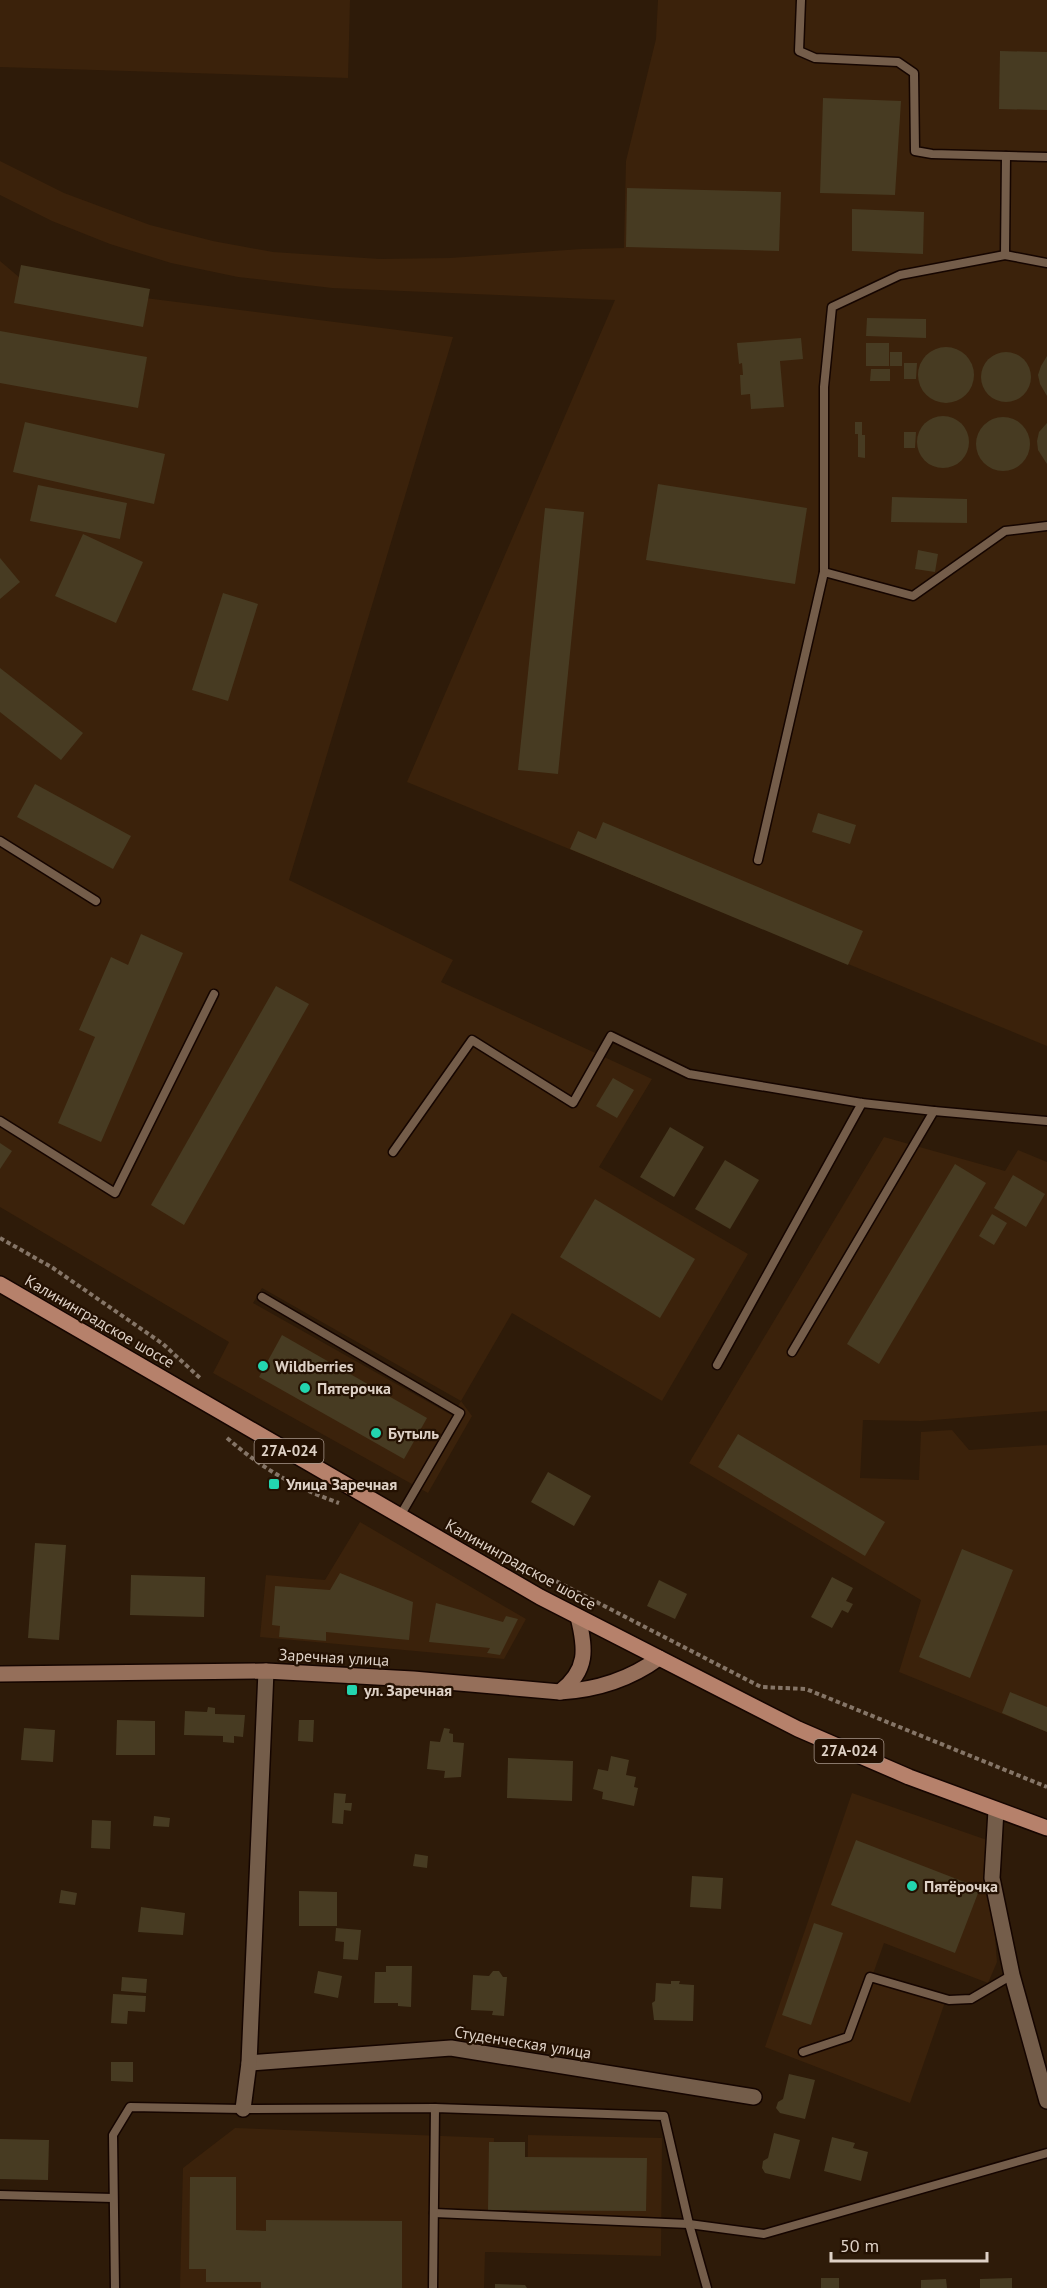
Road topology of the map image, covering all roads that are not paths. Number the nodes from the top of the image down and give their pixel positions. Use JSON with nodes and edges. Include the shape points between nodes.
{"nodes":[{"id":1,"x":801,"y":0,"type":"edge"},
{"id":2,"x":1006,"y":156,"type":"junction"},
{"id":3,"x":1047,"y":157,"type":"edge"},
{"id":4,"x":1005,"y":255,"type":"junction"},
{"id":5,"x":1047,"y":263,"type":"edge"},
{"id":6,"x":1047,"y":526,"type":"edge"},
{"id":7,"x":824,"y":572,"type":"junction"},
{"id":8,"x":0,"y":841,"type":"edge"},
{"id":9,"x":758,"y":860,"type":"dead end"},
{"id":10,"x":96,"y":901,"type":"dead end"},
{"id":11,"x":214,"y":994,"type":"dead end"},
{"id":12,"x":862,"y":1103,"type":"junction"},
{"id":13,"x":934,"y":1111,"type":"junction"},
{"id":14,"x":0,"y":1121,"type":"edge"},
{"id":15,"x":1047,"y":1121,"type":"edge"},
{"id":16,"x":393,"y":1152,"type":"dead end"},
{"id":17,"x":0,"y":1284,"type":"edge"},
{"id":18,"x":262,"y":1297,"type":"dead end"},
{"id":19,"x":792,"y":1352,"type":"dead end"},
{"id":20,"x":717,"y":1365,"type":"dead end"},
{"id":21,"x":400,"y":1516,"type":"junction"},
{"id":22,"x":578,"y":1617,"type":"junction"},
{"id":23,"x":659,"y":1658,"type":"junction"},
{"id":24,"x":266,"y":1671,"type":"junction"},
{"id":25,"x":0,"y":1674,"type":"edge"},
{"id":26,"x":560,"y":1692,"type":"junction"},
{"id":27,"x":996,"y":1809,"type":"junction"},
{"id":28,"x":1047,"y":1828,"type":"edge"},
{"id":29,"x":1012,"y":1975,"type":"junction"},
{"id":30,"x":803,"y":2052,"type":"dead end"},
{"id":31,"x":249,"y":2063,"type":"junction"},
{"id":32,"x":754,"y":2097,"type":"dead end"},
{"id":33,"x":1047,"y":2101,"type":"edge"},
{"id":34,"x":435,"y":2108,"type":"junction"},
{"id":35,"x":243,"y":2109,"type":"junction"},
{"id":36,"x":1047,"y":2153,"type":"edge"},
{"id":37,"x":0,"y":2195,"type":"edge"},
{"id":38,"x":113,"y":2198,"type":"junction"},
{"id":39,"x":434,"y":2213,"type":"junction"},
{"id":40,"x":689,"y":2224,"type":"junction"},
{"id":41,"x":115,"y":2288,"type":"edge"},
{"id":42,"x":433,"y":2288,"type":"edge"},
{"id":43,"x":707,"y":2288,"type":"edge"}],
"edges":[{"from":1,"to":2,"type":"lane","via":[[800,51],[815,58],[898,62],[914,73],[915,151]]},
{"from":2,"to":3,"type":"lane"},
{"from":2,"to":4,"type":"lane"},
{"from":4,"to":5,"type":"lane"},
{"from":4,"to":7,"type":"lane","via":[[900,276],[831,307],[824,387]]},
{"from":6,"to":7,"type":"lane","via":[[1005,531],[913,596]]},
{"from":7,"to":9,"type":"lane"},
{"from":8,"to":10,"type":"lane"},
{"from":11,"to":14,"type":"lane","via":[[115,1193]]},
{"from":12,"to":13,"type":"lane"},
{"from":12,"to":16,"type":"lane","via":[[689,1074],[611,1036],[573,1103],[472,1040]]},
{"from":12,"to":20,"type":"lane"},
{"from":13,"to":15,"type":"lane"},
{"from":13,"to":19,"type":"lane"},
{"from":17,"to":21,"type":"main road","name":"Калининградское шоссе","number":"27А-024"},
{"from":18,"to":21,"type":"lane","via":[[460,1413]]},
{"from":21,"to":22,"type":"main road","name":"Калининградское шоссе","number":"27А-024"},
{"from":22,"to":23,"type":"main road","name":"Калининградское шоссе","number":"27А-024"},
{"from":22,"to":26,"type":"main road","via":[[584,1655],[573,1682]]},
{"from":23,"to":26,"type":"main road","name":"Заречная улица","via":[[642,1671],[610,1684]]},
{"from":23,"to":27,"type":"main road","name":"Калининградское шоссе","number":"27А-024","via":[[798,1729]]},
{"from":24,"to":25,"type":"main road","name":"Заречная улица"},
{"from":24,"to":26,"type":"main road","name":"Заречная улица"},
{"from":24,"to":31,"type":"street"},
{"from":27,"to":28,"type":"main road","name":"Калининградское шоссе","number":"27А-024"},
{"from":27,"to":29,"type":"street","via":[[992,1878]]},
{"from":29,"to":30,"type":"lane","via":[[971,1999],[949,2000],[870,1977],[848,2037]]},
{"from":29,"to":33,"type":"street"},
{"from":31,"to":32,"type":"street","name":"Студенческая улица","via":[[451,2048]]},
{"from":31,"to":35,"type":"street"},
{"from":34,"to":35,"type":"lane"},
{"from":34,"to":39,"type":"lane"},
{"from":34,"to":40,"type":"lane","via":[[664,2116]]},
{"from":35,"to":38,"type":"lane","via":[[130,2107],[113,2135]]},
{"from":36,"to":40,"type":"lane","via":[[764,2234]]},
{"from":37,"to":38,"type":"lane"},
{"from":38,"to":41,"type":"lane"},
{"from":39,"to":40,"type":"lane"},
{"from":39,"to":42,"type":"lane"},
{"from":40,"to":43,"type":"lane"}]}
